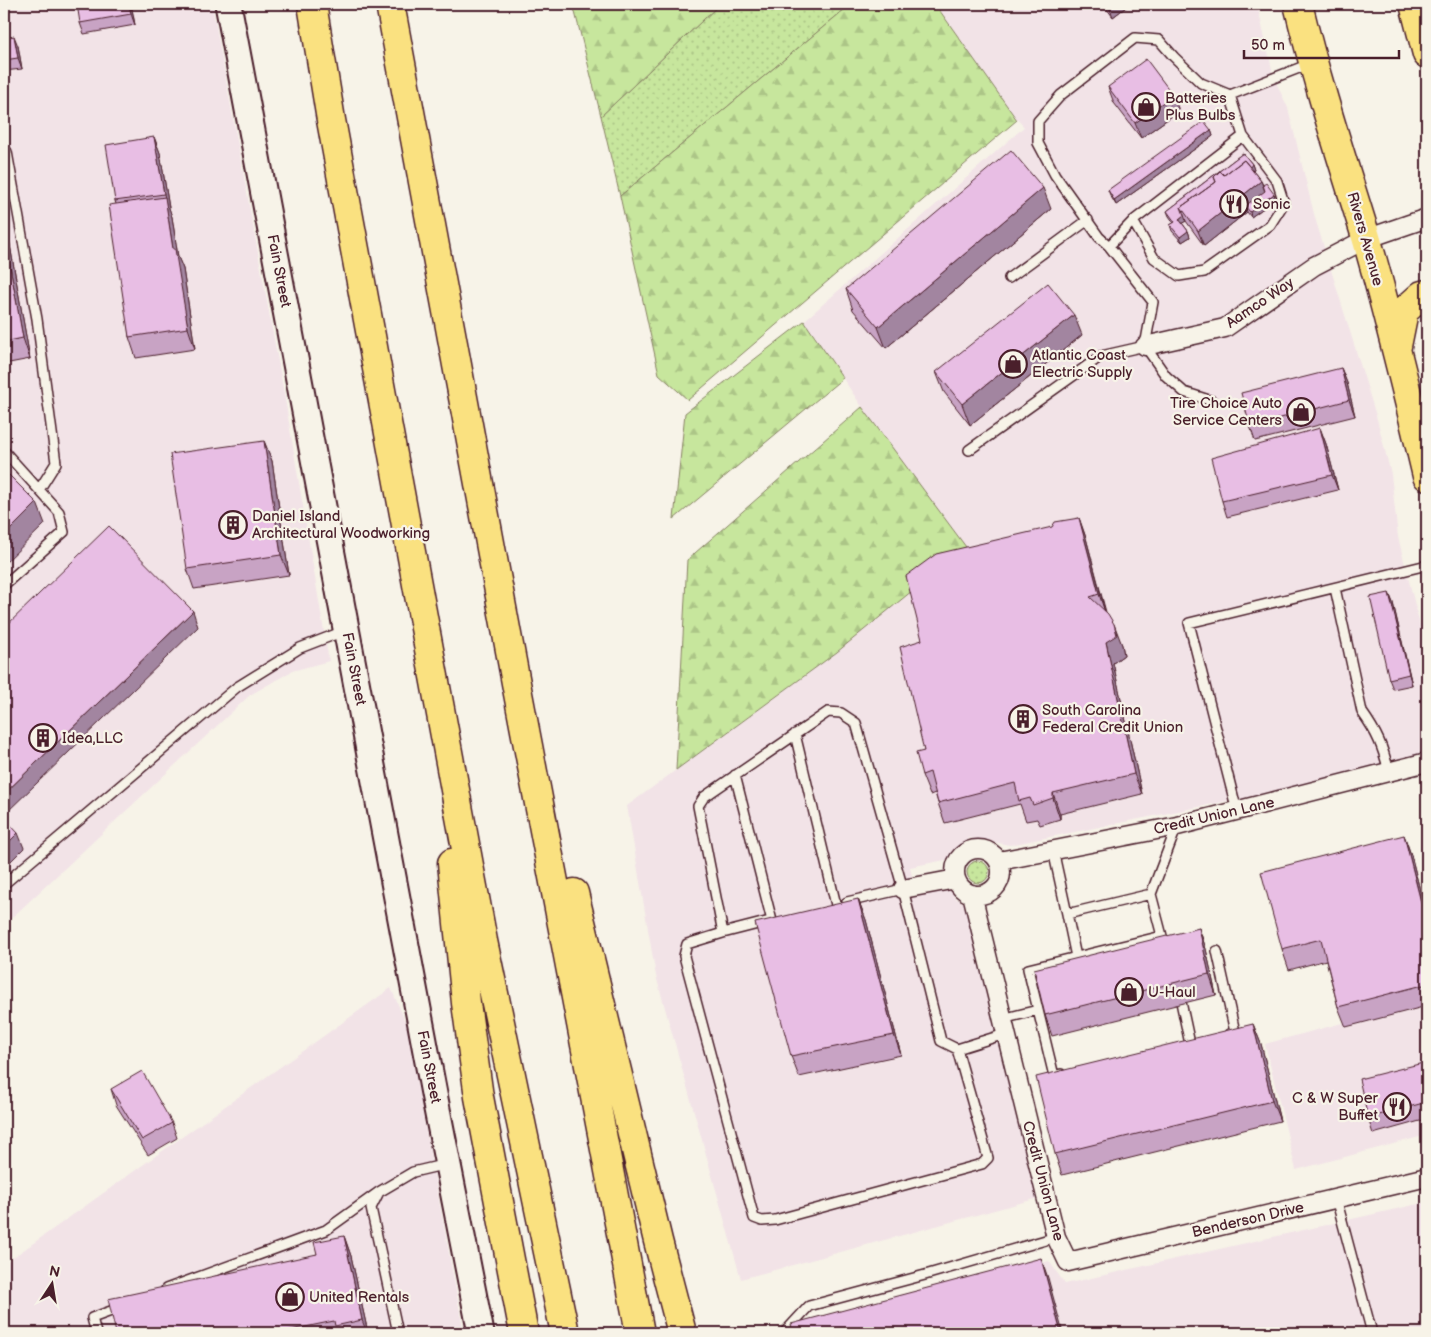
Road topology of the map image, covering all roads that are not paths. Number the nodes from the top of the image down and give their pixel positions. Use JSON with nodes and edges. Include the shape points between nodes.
{"nodes":[{"id":1,"x":228,"y":4,"type":"edge"},
{"id":2,"x":312,"y":4,"type":"edge"},
{"id":3,"x":390,"y":4,"type":"edge"},
{"id":4,"x":1298,"y":4,"type":"edge"},
{"id":5,"x":1414,"y":4,"type":"edge"},
{"id":6,"x":1427,"y":54,"type":"edge"},
{"id":7,"x":1312,"y":63,"type":"junction"},
{"id":8,"x":1230,"y":95,"type":"junction"},
{"id":9,"x":1243,"y":136,"type":"junction"},
{"id":10,"x":4,"y":152,"type":"edge"},
{"id":11,"x":1427,"y":218,"type":"edge"},
{"id":12,"x":1088,"y":220,"type":"junction"},
{"id":13,"x":1133,"y":221,"type":"junction"},
{"id":14,"x":1366,"y":239,"type":"junction"},
{"id":15,"x":1109,"y":246,"type":"junction"},
{"id":16,"x":1008,"y":278,"type":"dead end"},
{"id":17,"x":1427,"y":294,"type":"edge"},
{"id":18,"x":1145,"y":346,"type":"junction"},
{"id":19,"x":1396,"y":349,"type":"junction"},
{"id":20,"x":1212,"y":402,"type":"dead end"},
{"id":21,"x":4,"y":450,"type":"edge"},
{"id":22,"x":969,"y":450,"type":"dead end"},
{"id":23,"x":1427,"y":476,"type":"edge"},
{"id":24,"x":39,"y":490,"type":"junction"},
{"id":25,"x":1427,"y":565,"type":"edge"},
{"id":26,"x":4,"y":585,"type":"edge"},
{"id":27,"x":1335,"y":588,"type":"junction"},
{"id":28,"x":347,"y":630,"type":"junction"},
{"id":29,"x":516,"y":683,"type":"junction"},
{"id":30,"x":443,"y":724,"type":"junction"},
{"id":31,"x":796,"y":734,"type":"junction"},
{"id":32,"x":1427,"y":762,"type":"edge"},
{"id":33,"x":1389,"y":772,"type":"junction"},
{"id":34,"x":735,"y":775,"type":"junction"},
{"id":35,"x":1237,"y":811,"type":"junction"},
{"id":36,"x":1177,"y":826,"type":"junction"},
{"id":37,"x":1053,"y":850,"type":"junction"},
{"id":38,"x":999,"y":861,"type":"junction"},
{"id":39,"x":956,"y":879,"type":"junction"},
{"id":40,"x":4,"y":884,"type":"edge"},
{"id":41,"x":902,"y":889,"type":"junction"},
{"id":42,"x":972,"y":894,"type":"junction"},
{"id":43,"x":1151,"y":894,"type":"junction"},
{"id":44,"x":1067,"y":914,"type":"junction"},
{"id":45,"x":723,"y":933,"type":"junction"},
{"id":46,"x":1217,"y":951,"type":"dead end"},
{"id":47,"x":1076,"y":957,"type":"junction"},
{"id":48,"x":1182,"y":1002,"type":"edge"},
{"id":49,"x":1038,"y":1010,"type":"junction"},
{"id":50,"x":1004,"y":1026,"type":"junction"},
{"id":51,"x":1217,"y":1037,"type":"edge"},
{"id":52,"x":1190,"y":1044,"type":"edge"},
{"id":53,"x":957,"y":1049,"type":"junction"},
{"id":54,"x":1072,"y":1072,"type":"edge"},
{"id":55,"x":447,"y":1164,"type":"junction"},
{"id":56,"x":1427,"y":1176,"type":"edge"},
{"id":57,"x":379,"y":1192,"type":"junction"},
{"id":58,"x":1336,"y":1198,"type":"junction"},
{"id":59,"x":1056,"y":1237,"type":"junction"},
{"id":60,"x":1068,"y":1262,"type":"joint"},
{"id":61,"x":154,"y":1294,"type":"edge"},
{"id":62,"x":127,"y":1304,"type":"edge"},
{"id":63,"x":96,"y":1333,"type":"edge"},
{"id":64,"x":398,"y":1333,"type":"edge"},
{"id":65,"x":481,"y":1333,"type":"edge"},
{"id":66,"x":524,"y":1333,"type":"edge"},
{"id":67,"x":565,"y":1333,"type":"edge"},
{"id":68,"x":640,"y":1333,"type":"edge"},
{"id":69,"x":682,"y":1333,"type":"edge"},
{"id":70,"x":784,"y":1333,"type":"edge"},
{"id":71,"x":1372,"y":1333,"type":"edge"}],
"edges":[{"from":1,"to":28,"type":"street","name":"Fain Street"},
{"from":2,"to":30,"type":"main road"},
{"from":3,"to":29,"type":"main road"},
{"from":4,"to":7,"type":"main road","name":"Rivers Avenue"},
{"from":5,"to":6,"type":"main road"},
{"from":7,"to":8,"type":"lane"},
{"from":7,"to":14,"type":"main road","name":"Rivers Avenue"},
{"from":8,"to":9,"type":"lane"},
{"from":8,"to":12,"type":"lane","via":[[1201,83],[1159,40],[1135,38],[1060,95],[1038,121],[1038,143]]},
{"from":9,"to":13,"type":"lane"},
{"from":9,"to":13,"type":"lane","via":[[1277,181],[1284,203],[1270,225],[1204,272],[1179,276],[1154,258]]},
{"from":10,"to":24,"type":"lane","via":[[7,152],[37,319],[56,463]]},
{"from":11,"to":14,"type":"street","name":"Aamco Way"},
{"from":12,"to":15,"type":"lane"},
{"from":12,"to":16,"type":"lane"},
{"from":13,"to":15,"type":"lane"},
{"from":14,"to":18,"type":"street","name":"Aamco Way","via":[[1314,266],[1225,328]]},
{"from":14,"to":19,"type":"main road","name":"Rivers Avenue"},
{"from":15,"to":18,"type":"lane","via":[[1153,302]]},
{"from":17,"to":19,"type":"main road","via":[[1422,294],[1404,311]]},
{"from":18,"to":20,"type":"lane","via":[[1166,376],[1184,392]]},
{"from":18,"to":22,"type":"lane","via":[[1101,356]]},
{"from":19,"to":23,"type":"main road","name":"Rivers Avenue"},
{"from":21,"to":24,"type":"lane"},
{"from":24,"to":26,"type":"lane","via":[[59,512],[64,532]]},
{"from":25,"to":27,"type":"lane"},
{"from":27,"to":33,"type":"lane","via":[[1362,712],[1383,747]]},
{"from":27,"to":35,"type":"lane","via":[[1189,623]]},
{"from":28,"to":40,"type":"lane","via":[[300,648],[237,687]]},
{"from":28,"to":55,"type":"street","name":"Fain Street"},
{"from":29,"to":68,"type":"main road"},
{"from":29,"to":69,"type":"main road","via":[[546,778]]},
{"from":30,"to":66,"type":"main road","via":[[447,811],[466,1003],[479,1097]]},
{"from":30,"to":67,"type":"main road","via":[[483,941]]},
{"from":31,"to":34,"type":"lane"},
{"from":31,"to":41,"type":"lane","via":[[828,712],[841,713],[856,723]]},
{"from":31,"to":41,"type":"lane","via":[[831,906]]},
{"from":32,"to":33,"type":"street","name":"Credit Union Lane"},
{"from":33,"to":35,"type":"street","name":"Credit Union Lane"},
{"from":34,"to":45,"type":"lane","via":[[704,797],[698,806]]},
{"from":34,"to":45,"type":"lane","via":[[776,920]]},
{"from":35,"to":36,"type":"street","name":"Credit Union Lane"},
{"from":36,"to":37,"type":"street","name":"Credit Union Lane"},
{"from":36,"to":43,"type":"lane"},
{"from":37,"to":38,"type":"street","name":"Credit Union Lane"},
{"from":37,"to":44,"type":"lane"},
{"from":38,"to":39,"type":"street","via":[[987,850],[972,849],[960,858]]},
{"from":38,"to":42,"type":"street","via":[[999,883],[987,893]]},
{"from":39,"to":41,"type":"street"},
{"from":39,"to":42,"type":"street","via":[[965,891]]},
{"from":41,"to":53,"type":"lane","via":[[941,1041]]},
{"from":42,"to":50,"type":"street","name":"Credit Union Lane"},
{"from":43,"to":44,"type":"lane"},
{"from":43,"to":47,"type":"lane","via":[[1163,940]]},
{"from":44,"to":47,"type":"lane"},
{"from":45,"to":53,"type":"lane","via":[[687,944],[684,956],[754,1218],[775,1220],[982,1164],[988,1158]]},
{"from":46,"to":51,"type":"lane","via":[[1235,1032]]},
{"from":47,"to":49,"type":"lane","via":[[1028,968]]},
{"from":48,"to":52,"type":"lane"},
{"from":49,"to":50,"type":"lane"},
{"from":49,"to":54,"type":"lane","via":[[1054,1076]]},
{"from":50,"to":53,"type":"lane"},
{"from":50,"to":59,"type":"street","name":"Credit Union Lane"},
{"from":55,"to":57,"type":"lane","via":[[413,1172]]},
{"from":55,"to":65,"type":"street","name":"Fain Street"},
{"from":56,"to":58,"type":"street","name":"Benderson Drive"},
{"from":57,"to":61,"type":"lane","via":[[326,1230]]},
{"from":57,"to":64,"type":"lane","via":[[372,1208]]},
{"from":58,"to":60,"type":"street","name":"Benderson Drive"},
{"from":58,"to":71,"type":"lane"},
{"from":59,"to":60,"type":"street","name":"Credit Union Lane"},
{"from":59,"to":70,"type":"lane","via":[[809,1306]]},
{"from":62,"to":63,"type":"lane","via":[[92,1318]]}]}
